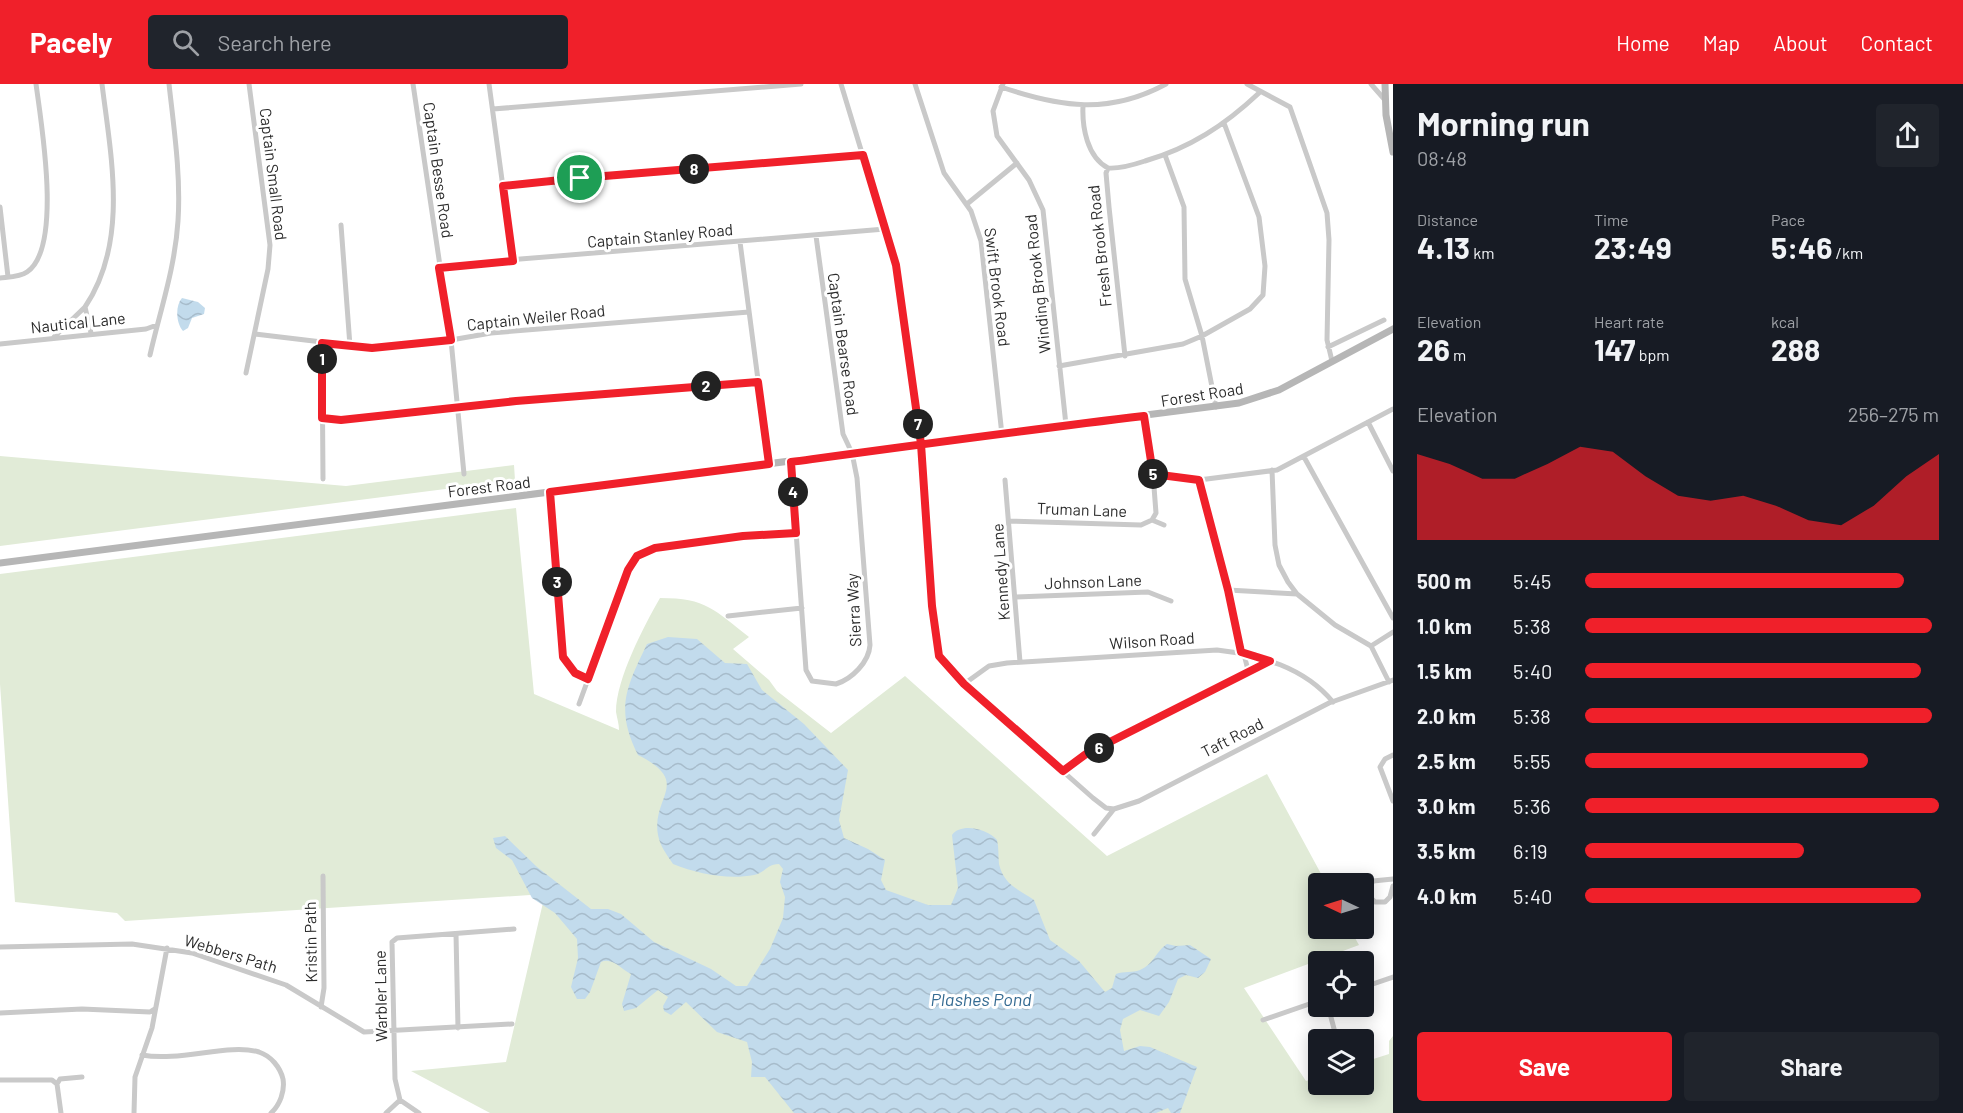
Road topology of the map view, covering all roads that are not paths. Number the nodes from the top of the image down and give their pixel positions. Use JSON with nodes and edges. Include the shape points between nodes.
{"nodes":[{"id":1,"x":36,"y":84,"type":"edge"},
{"id":2,"x":102,"y":84,"type":"edge"},
{"id":3,"x":169,"y":84,"type":"edge"},
{"id":4,"x":249,"y":84,"type":"edge"},
{"id":5,"x":413,"y":84,"type":"edge"},
{"id":6,"x":489,"y":84,"type":"edge"},
{"id":7,"x":801,"y":84,"type":"edge"},
{"id":8,"x":841,"y":84,"type":"edge"},
{"id":9,"x":915,"y":84,"type":"edge"},
{"id":10,"x":1166,"y":84,"type":"edge"},
{"id":11,"x":1247,"y":84,"type":"edge"},
{"id":12,"x":1371,"y":84,"type":"edge"},
{"id":13,"x":1385,"y":84,"type":"edge"},
{"id":14,"x":1002,"y":86,"type":"edge"},
{"id":15,"x":1259,"y":93,"type":"junction"},
{"id":16,"x":1385,"y":100,"type":"junction"},
{"id":17,"x":1083,"y":106,"type":"junction"},
{"id":18,"x":493,"y":109,"type":"junction"},
{"id":19,"x":1224,"y":123,"type":"junction"},
{"id":20,"x":1393,"y":152,"type":"edge"},
{"id":21,"x":863,"y":155,"type":"junction"},
{"id":22,"x":1165,"y":155,"type":"junction"},
{"id":23,"x":1017,"y":163,"type":"junction"},
{"id":24,"x":1108,"y":168,"type":"junction"},
{"id":25,"x":503,"y":186,"type":"junction"},
{"id":26,"x":967,"y":204,"type":"junction"},
{"id":27,"x":0,"y":207,"type":"edge"},
{"id":28,"x":341,"y":225,"type":"dead end"},
{"id":29,"x":885,"y":229,"type":"junction"},
{"id":30,"x":816,"y":236,"type":"junction"},
{"id":31,"x":740,"y":242,"type":"junction"},
{"id":32,"x":513,"y":261,"type":"junction"},
{"id":33,"x":439,"y":268,"type":"junction"},
{"id":34,"x":8,"y":277,"type":"junction"},
{"id":35,"x":0,"y":278,"type":"edge"},
{"id":36,"x":85,"y":307,"type":"junction"},
{"id":37,"x":749,"y":312,"type":"junction"},
{"id":38,"x":1384,"y":320,"type":"dead end"},
{"id":39,"x":157,"y":325,"type":"junction"},
{"id":40,"x":1393,"y":329,"type":"edge"},
{"id":41,"x":91,"y":333,"type":"junction"},
{"id":42,"x":255,"y":334,"type":"junction"},
{"id":43,"x":1202,"y":336,"type":"junction"},
{"id":44,"x":52,"y":338,"type":"junction"},
{"id":45,"x":451,"y":340,"type":"junction"},
{"id":46,"x":322,"y":343,"type":"junction"},
{"id":47,"x":0,"y":344,"type":"edge"},
{"id":48,"x":350,"y":346,"type":"junction"},
{"id":49,"x":1328,"y":347,"type":"junction"},
{"id":50,"x":150,"y":355,"type":"dead end"},
{"id":51,"x":1125,"y":356,"type":"junction"},
{"id":52,"x":1332,"y":361,"type":"junction"},
{"id":53,"x":1059,"y":366,"type":"junction"},
{"id":54,"x":246,"y":373,"type":"dead end"},
{"id":55,"x":758,"y":382,"type":"junction"},
{"id":56,"x":458,"y":406,"type":"junction"},
{"id":57,"x":1216,"y":407,"type":"junction"},
{"id":58,"x":1393,"y":408,"type":"edge"},
{"id":59,"x":1144,"y":416,"type":"junction"},
{"id":60,"x":322,"y":418,"type":"junction"},
{"id":61,"x":1368,"y":422,"type":"junction"},
{"id":62,"x":1066,"y":425,"type":"junction"},
{"id":63,"x":1002,"y":435,"type":"junction"},
{"id":64,"x":921,"y":444,"type":"junction"},
{"id":65,"x":852,"y":453,"type":"junction"},
{"id":66,"x":1304,"y":457,"type":"junction"},
{"id":67,"x":791,"y":462,"type":"junction"},
{"id":68,"x":769,"y":464,"type":"junction"},
{"id":69,"x":1272,"y":470,"type":"junction"},
{"id":70,"x":1393,"y":471,"type":"edge"},
{"id":71,"x":464,"y":474,"type":"dead end"},
{"id":72,"x":1153,"y":474,"type":"junction"},
{"id":73,"x":323,"y":479,"type":"dead end"},
{"id":74,"x":1005,"y":480,"type":"dead end"},
{"id":75,"x":1199,"y":480,"type":"junction"},
{"id":76,"x":550,"y":492,"type":"junction"},
{"id":77,"x":1152,"y":520,"type":"junction"},
{"id":78,"x":1009,"y":521,"type":"junction"},
{"id":79,"x":1164,"y":525,"type":"dead end"},
{"id":80,"x":796,"y":533,"type":"junction"},
{"id":81,"x":0,"y":563,"type":"edge"},
{"id":82,"x":1228,"y":590,"type":"junction"},
{"id":83,"x":1298,"y":594,"type":"junction"},
{"id":84,"x":1015,"y":597,"type":"junction"},
{"id":85,"x":1171,"y":602,"type":"dead end"},
{"id":86,"x":802,"y":608,"type":"junction"},
{"id":87,"x":728,"y":616,"type":"dead end"},
{"id":88,"x":1393,"y":618,"type":"edge"},
{"id":89,"x":1393,"y":632,"type":"edge"},
{"id":90,"x":1371,"y":646,"type":"junction"},
{"id":91,"x":1241,"y":652,"type":"junction"},
{"id":92,"x":1270,"y":661,"type":"junction"},
{"id":93,"x":1020,"y":662,"type":"junction"},
{"id":94,"x":1248,"y":670,"type":"junction"},
{"id":95,"x":588,"y":679,"type":"junction"},
{"id":96,"x":1391,"y":681,"type":"edge"},
{"id":97,"x":964,"y":684,"type":"junction"},
{"id":98,"x":1333,"y":702,"type":"junction"},
{"id":99,"x":579,"y":704,"type":"dead end"},
{"id":100,"x":1393,"y":755,"type":"edge"},
{"id":101,"x":1063,"y":771,"type":"junction"},
{"id":102,"x":1393,"y":801,"type":"edge"},
{"id":103,"x":1114,"y":809,"type":"junction"},
{"id":104,"x":1094,"y":834,"type":"dead end"},
{"id":105,"x":323,"y":876,"type":"dead end"},
{"id":106,"x":1393,"y":879,"type":"edge"},
{"id":107,"x":1393,"y":886,"type":"edge"},
{"id":108,"x":514,"y":929,"type":"dead end"},
{"id":109,"x":456,"y":934,"type":"junction"},
{"id":110,"x":0,"y":947,"type":"edge"},
{"id":111,"x":167,"y":948,"type":"junction"},
{"id":112,"x":1393,"y":977,"type":"edge"},
{"id":113,"x":1374,"y":984,"type":"edge"},
{"id":114,"x":1308,"y":1004,"type":"edge"},
{"id":115,"x":321,"y":1007,"type":"junction"},
{"id":116,"x":153,"y":1010,"type":"junction"},
{"id":117,"x":0,"y":1013,"type":"edge"},
{"id":118,"x":1263,"y":1020,"type":"dead end"},
{"id":119,"x":512,"y":1024,"type":"dead end"},
{"id":120,"x":458,"y":1028,"type":"junction"},
{"id":121,"x":393,"y":1031,"type":"junction"},
{"id":122,"x":142,"y":1054,"type":"junction"},
{"id":123,"x":82,"y":1077,"type":"dead end"},
{"id":124,"x":0,"y":1080,"type":"edge"},
{"id":125,"x":57,"y":1084,"type":"junction"},
{"id":126,"x":400,"y":1100,"type":"junction"},
{"id":127,"x":61,"y":1113,"type":"edge"},
{"id":128,"x":134,"y":1113,"type":"edge"},
{"id":129,"x":271,"y":1113,"type":"edge"},
{"id":130,"x":386,"y":1113,"type":"edge"},
{"id":131,"x":419,"y":1113,"type":"edge"}],
"edges":[{"from":1,"to":34,"type":"street","via":[[47,178],[46,227],[33,267],[24,274]]},
{"from":2,"to":36,"type":"street","via":[[114,187],[112,226],[103,274]]},
{"from":3,"to":39,"type":"street","via":[[178,221],[171,271]]},
{"from":4,"to":42,"type":"street","name":"Captain Small Road","via":[[270,245]]},
{"from":5,"to":33,"type":"street","name":"Captain Besse Road"},
{"from":6,"to":18,"type":"street"},
{"from":7,"to":18,"type":"street"},
{"from":8,"to":21,"type":"street"},
{"from":9,"to":26,"type":"street","name":"Swift Brook Road","via":[[944,173]]},
{"from":10,"to":17,"type":"street","via":[[1127,100]]},
{"from":11,"to":15,"type":"street"},
{"from":12,"to":16,"type":"street"},
{"from":13,"to":16,"type":"main road"},
{"from":14,"to":17,"type":"street","via":[[1049,102]]},
{"from":14,"to":23,"type":"street","name":"Winding Brook Road","via":[[993,124],[1001,144]]},
{"from":15,"to":19,"type":"street"},
{"from":15,"to":49,"type":"street","via":[[1284,103],[1292,111],[1327,213]]},
{"from":16,"to":20,"type":"main road"},
{"from":17,"to":24,"type":"street","name":"Fresh Brook Road","via":[[1088,142],[1095,157]]},
{"from":18,"to":25,"type":"street"},
{"from":19,"to":22,"type":"street","via":[[1194,143]]},
{"from":19,"to":43,"type":"street","via":[[1259,217],[1265,283],[1258,303]]},
{"from":21,"to":25,"type":"street"},
{"from":21,"to":29,"type":"street"},
{"from":22,"to":24,"type":"street"},
{"from":22,"to":43,"type":"street","via":[[1184,207],[1183,268]]},
{"from":23,"to":26,"type":"street"},
{"from":23,"to":53,"type":"street","name":"Winding Brook Road","via":[[1036,191],[1043,210]]},
{"from":24,"to":51,"type":"street","name":"Fresh Brook Road"},
{"from":25,"to":32,"type":"street"},
{"from":26,"to":63,"type":"street","name":"Swift Brook Road","via":[[981,241]]},
{"from":27,"to":34,"type":"street"},
{"from":28,"to":48,"type":"street"},
{"from":29,"to":30,"type":"street","name":"Captain Stanley Road"},
{"from":29,"to":64,"type":"street","via":[[896,265]]},
{"from":30,"to":31,"type":"street","name":"Captain Stanley Road"},
{"from":30,"to":65,"type":"street","name":"Captain Bearse Road","via":[[843,434]]},
{"from":31,"to":32,"type":"street","name":"Captain Stanley Road"},
{"from":31,"to":37,"type":"street"},
{"from":32,"to":33,"type":"street","name":"Captain Stanley Road"},
{"from":33,"to":45,"type":"street","name":"Captain Besse Road"},
{"from":34,"to":35,"type":"street"},
{"from":36,"to":41,"type":"street"},
{"from":36,"to":44,"type":"street"},
{"from":37,"to":45,"type":"street","name":"Captain Weiler Road","via":[[491,333]]},
{"from":37,"to":55,"type":"street"},
{"from":38,"to":49,"type":"street"},
{"from":39,"to":41,"type":"street","name":"Nautical Lane"},
{"from":39,"to":50,"type":"street"},
{"from":40,"to":52,"type":"main road","name":"Forest Road"},
{"from":41,"to":44,"type":"street","name":"Nautical Lane"},
{"from":42,"to":46,"type":"street","name":"Captain Weiler Road"},
{"from":42,"to":54,"type":"street","name":"Captain Small Road"},
{"from":43,"to":51,"type":"street"},
{"from":43,"to":57,"type":"street"},
{"from":44,"to":47,"type":"street","name":"Nautical Lane"},
{"from":45,"to":48,"type":"street","name":"Captain Weiler Road","via":[[372,348]]},
{"from":45,"to":56,"type":"street","name":"Captain Besse Road"},
{"from":46,"to":48,"type":"street","name":"Captain Weiler Road"},
{"from":46,"to":60,"type":"street"},
{"from":49,"to":52,"type":"street"},
{"from":51,"to":53,"type":"street"},
{"from":52,"to":57,"type":"main road","name":"Forest Road","via":[[1266,396]]},
{"from":53,"to":62,"type":"street","name":"Winding Brook Road"},
{"from":55,"to":56,"type":"street"},
{"from":55,"to":68,"type":"street"},
{"from":56,"to":60,"type":"street","via":[[358,418]]},
{"from":56,"to":71,"type":"street","name":"Captain Besse Road"},
{"from":57,"to":59,"type":"main road","name":"Forest Road"},
{"from":58,"to":61,"type":"street"},
{"from":59,"to":62,"type":"main road","name":"Forest Road"},
{"from":59,"to":72,"type":"street"},
{"from":60,"to":73,"type":"street"},
{"from":61,"to":66,"type":"street"},
{"from":61,"to":70,"type":"street"},
{"from":62,"to":63,"type":"main road","name":"Forest Road"},
{"from":63,"to":64,"type":"main road","name":"Forest Road"},
{"from":64,"to":65,"type":"main road","name":"Forest Road"},
{"from":64,"to":97,"type":"street","via":[[936,648],[943,663]]},
{"from":65,"to":67,"type":"main road","name":"Forest Road"},
{"from":65,"to":86,"type":"street","name":"Sierra Way","via":[[870,645],[867,659],[840,683],[817,683],[809,677]]},
{"from":66,"to":69,"type":"street"},
{"from":66,"to":88,"type":"street"},
{"from":67,"to":68,"type":"main road","name":"Forest Road"},
{"from":67,"to":80,"type":"street","name":"Sierra Way"},
{"from":68,"to":76,"type":"main road","name":"Forest Road"},
{"from":69,"to":75,"type":"street"},
{"from":69,"to":83,"type":"street","via":[[1277,557]]},
{"from":72,"to":75,"type":"street"},
{"from":72,"to":77,"type":"street"},
{"from":74,"to":78,"type":"street","name":"Kennedy Lane"},
{"from":75,"to":82,"type":"street"},
{"from":76,"to":81,"type":"main road","name":"Forest Road"},
{"from":76,"to":95,"type":"street","via":[[563,657],[575,673]]},
{"from":77,"to":78,"type":"street","name":"Truman Lane","via":[[1141,525]]},
{"from":77,"to":79,"type":"street"},
{"from":78,"to":84,"type":"street","name":"Kennedy Lane"},
{"from":80,"to":86,"type":"street","name":"Sierra Way"},
{"from":80,"to":95,"type":"street","via":[[655,548],[637,556],[628,570]]},
{"from":82,"to":83,"type":"street"},
{"from":82,"to":91,"type":"street"},
{"from":83,"to":90,"type":"street","via":[[1335,625]]},
{"from":84,"to":85,"type":"street","name":"Johnson Lane","via":[[1148,592]]},
{"from":84,"to":93,"type":"street","name":"Kennedy Lane"},
{"from":86,"to":87,"type":"street"},
{"from":89,"to":90,"type":"street"},
{"from":90,"to":96,"type":"street"},
{"from":91,"to":92,"type":"street","name":"Wilson Road"},
{"from":91,"to":93,"type":"street","name":"Wilson Road","via":[[1209,650]]},
{"from":91,"to":94,"type":"street"},
{"from":92,"to":94,"type":"street"},
{"from":92,"to":98,"type":"street","name":"Wilson Road","via":[[1297,673],[1323,690]]},
{"from":93,"to":97,"type":"street","name":"Wilson Road","via":[[989,666]]},
{"from":94,"to":101,"type":"street","via":[[1086,754]]},
{"from":95,"to":99,"type":"street"},
{"from":96,"to":98,"type":"street","name":"Taft Road"},
{"from":97,"to":101,"type":"street"},
{"from":98,"to":103,"type":"street","name":"Taft Road","via":[[1139,801]]},
{"from":100,"to":102,"type":"street","via":[[1380,767]]},
{"from":101,"to":103,"type":"street","via":[[1106,808]]},
{"from":103,"to":104,"type":"street"},
{"from":105,"to":115,"type":"street","name":"Kristin Path"},
{"from":106,"to":107,"type":"street","via":[[1373,881],[1368,890],[1370,897],[1375,902],[1385,902]]},
{"from":108,"to":109,"type":"street","name":"Warbler Lane"},
{"from":109,"to":120,"type":"street"},
{"from":109,"to":121,"type":"street","name":"Warbler Lane","via":[[397,938],[392,942]]},
{"from":110,"to":111,"type":"street","name":"Webbers Path","via":[[107,944]]},
{"from":111,"to":115,"type":"street","name":"Webbers Path","via":[[266,976]]},
{"from":111,"to":116,"type":"street"},
{"from":112,"to":113,"type":"street"},
{"from":114,"to":118,"type":"street"},
{"from":115,"to":121,"type":"street","name":"Webbers Path","via":[[358,1030]]},
{"from":116,"to":117,"type":"street","via":[[82,1008]]},
{"from":116,"to":122,"type":"street","via":[[152,1028]]},
{"from":119,"to":120,"type":"street","name":"Webbers Path"},
{"from":120,"to":121,"type":"street","name":"Webbers Path"},
{"from":121,"to":126,"type":"street","name":"Warbler Lane"},
{"from":122,"to":128,"type":"street","via":[[135,1077]]},
{"from":122,"to":129,"type":"street","via":[[160,1058],[245,1051],[266,1054],[283,1080],[281,1099]]},
{"from":123,"to":125,"type":"street","via":[[60,1079]]},
{"from":124,"to":125,"type":"street","via":[[52,1080]]},
{"from":125,"to":127,"type":"street"},
{"from":126,"to":130,"type":"street"},
{"from":126,"to":131,"type":"street"}]}
